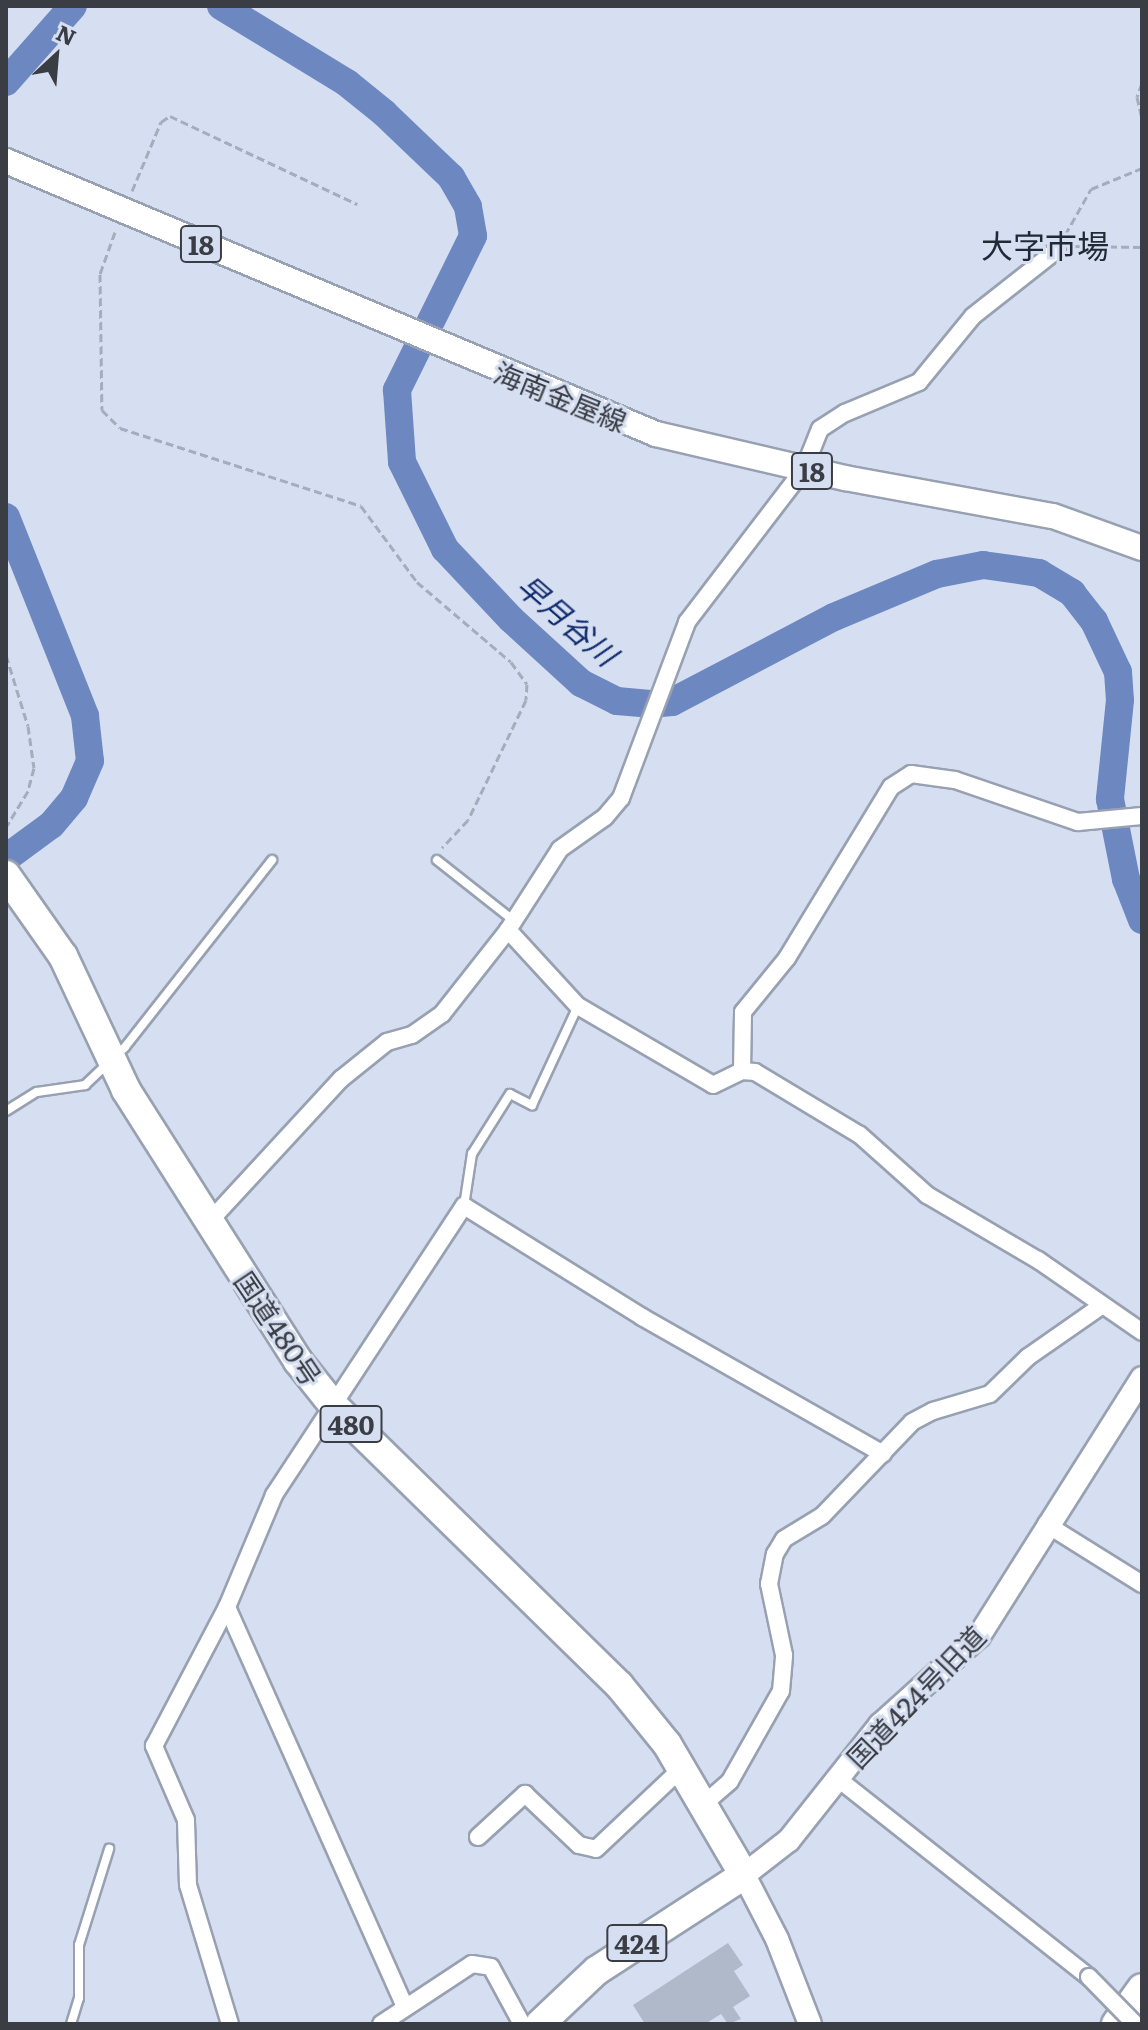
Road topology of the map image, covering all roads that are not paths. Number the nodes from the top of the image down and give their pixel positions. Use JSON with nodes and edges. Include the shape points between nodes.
{"nodes":[{"id":1,"x":10,"y":162,"type":"edge"},
{"id":2,"x":1058,"y":249,"type":"road end"},
{"id":3,"x":804,"y":469,"type":"junction"},
{"id":4,"x":1142,"y":548,"type":"edge"},
{"id":5,"x":1142,"y":816,"type":"edge"},
{"id":6,"x":272,"y":860,"type":"dead end"},
{"id":7,"x":437,"y":860,"type":"road end"},
{"id":8,"x":6,"y":875,"type":"edge"},
{"id":9,"x":510,"y":925,"type":"junction"},
{"id":10,"x":578,"y":1006,"type":"junction"},
{"id":11,"x":112,"y":1059,"type":"junction"},
{"id":12,"x":742,"y":1071,"type":"junction"},
{"id":13,"x":6,"y":1111,"type":"edge"},
{"id":14,"x":464,"y":1206,"type":"junction"},
{"id":15,"x":208,"y":1223,"type":"junction"},
{"id":16,"x":1101,"y":1306,"type":"junction"},
{"id":17,"x":1142,"y":1332,"type":"edge"},
{"id":18,"x":1142,"y":1378,"type":"edge"},
{"id":19,"x":333,"y":1405,"type":"junction"},
{"id":20,"x":883,"y":1454,"type":"junction"},
{"id":21,"x":1046,"y":1524,"type":"junction"},
{"id":22,"x":1142,"y":1584,"type":"edge"},
{"id":23,"x":227,"y":1607,"type":"junction"},
{"id":24,"x":683,"y":1767,"type":"junction"},
{"id":25,"x":837,"y":1778,"type":"junction"},
{"id":26,"x":705,"y":1803,"type":"junction"},
{"id":27,"x":478,"y":1837,"type":"dead end"},
{"id":28,"x":109,"y":1849,"type":"dead end"},
{"id":29,"x":744,"y":1875,"type":"junction"},
{"id":30,"x":1142,"y":1988,"type":"edge"},
{"id":31,"x":405,"y":2007,"type":"junction"},
{"id":32,"x":806,"y":2022,"type":"edge"},
{"id":33,"x":71,"y":2024,"type":"edge"},
{"id":34,"x":230,"y":2024,"type":"edge"},
{"id":35,"x":381,"y":2024,"type":"edge"},
{"id":36,"x":522,"y":2024,"type":"edge"},
{"id":37,"x":540,"y":2024,"type":"edge"},
{"id":38,"x":1116,"y":2024,"type":"edge"},
{"id":39,"x":1135,"y":2024,"type":"edge"}],
"edges":[{"from":1,"to":3,"type":"main road","name":"海南金屋線","number":"18","via":[[488,368],[656,434]]},
{"from":2,"to":3,"type":"street","via":[[973,316],[919,382],[820,429]]},
{"from":3,"to":4,"type":"main road","name":"海南金屋線","number":"18","via":[[1053,516]]},
{"from":3,"to":9,"type":"street","via":[[687,622],[621,798],[605,817],[560,849]]},
{"from":5,"to":12,"type":"street","via":[[1078,822],[955,780],[911,774],[891,787],[787,958],[743,1012]]},
{"from":6,"to":11,"type":"lane"},
{"from":7,"to":9,"type":"lane"},
{"from":8,"to":11,"type":"highway","name":"国道480号","number":"480","via":[[63,956]]},
{"from":9,"to":10,"type":"street"},
{"from":9,"to":15,"type":"street","via":[[442,1014],[412,1035],[387,1042],[341,1079]]},
{"from":10,"to":12,"type":"street","via":[[713,1085]]},
{"from":10,"to":14,"type":"lane","via":[[532,1105],[510,1094],[472,1154]]},
{"from":11,"to":13,"type":"lane","via":[[85,1085],[37,1092]]},
{"from":11,"to":15,"type":"highway","name":"国道480号","number":"480"},
{"from":12,"to":16,"type":"street","via":[[755,1072],[860,1135],[927,1195],[1038,1260]]},
{"from":14,"to":19,"type":"street"},
{"from":14,"to":20,"type":"street","via":[[656,1325]]},
{"from":15,"to":19,"type":"highway","name":"国道480号","number":"480"},
{"from":16,"to":17,"type":"street"},
{"from":16,"to":20,"type":"street","via":[[1028,1357],[990,1394],[922,1416]]},
{"from":18,"to":21,"type":"street","name":"国道424号旧道"},
{"from":19,"to":23,"type":"street","via":[[274,1495]]},
{"from":19,"to":24,"type":"highway","name":"国道480号","number":"480","via":[[619,1685]]},
{"from":20,"to":26,"type":"street","via":[[822,1516],[784,1539],[775,1554],[769,1584],[784,1655],[781,1691],[730,1781]]},
{"from":21,"to":22,"type":"street"},
{"from":21,"to":25,"type":"street","name":"国道424号旧道","via":[[979,1636],[901,1703]]},
{"from":23,"to":31,"type":"street"},
{"from":23,"to":34,"type":"street","via":[[154,1746],[186,1820],[188,1885]]},
{"from":24,"to":26,"type":"highway","name":"国道480号","number":"480"},
{"from":24,"to":27,"type":"street","via":[[596,1849],[579,1845],[525,1794]]},
{"from":25,"to":29,"type":"street","name":"国道424号旧道","via":[[789,1840]]},
{"from":25,"to":39,"type":"street","bridge":true,"via":[[1089,1977]]},
{"from":26,"to":29,"type":"highway","name":"国道480号","number":"480"},
{"from":28,"to":33,"type":"lane","via":[[79,1945],[79,1998]]},
{"from":29,"to":32,"type":"street","via":[[777,1939]]},
{"from":29,"to":37,"type":"highway","number":"424","via":[[596,1971]]},
{"from":30,"to":38,"type":"highway"},
{"from":31,"to":35,"type":"street"},
{"from":31,"to":36,"type":"street","via":[[472,1964],[491,1967]]}]}
